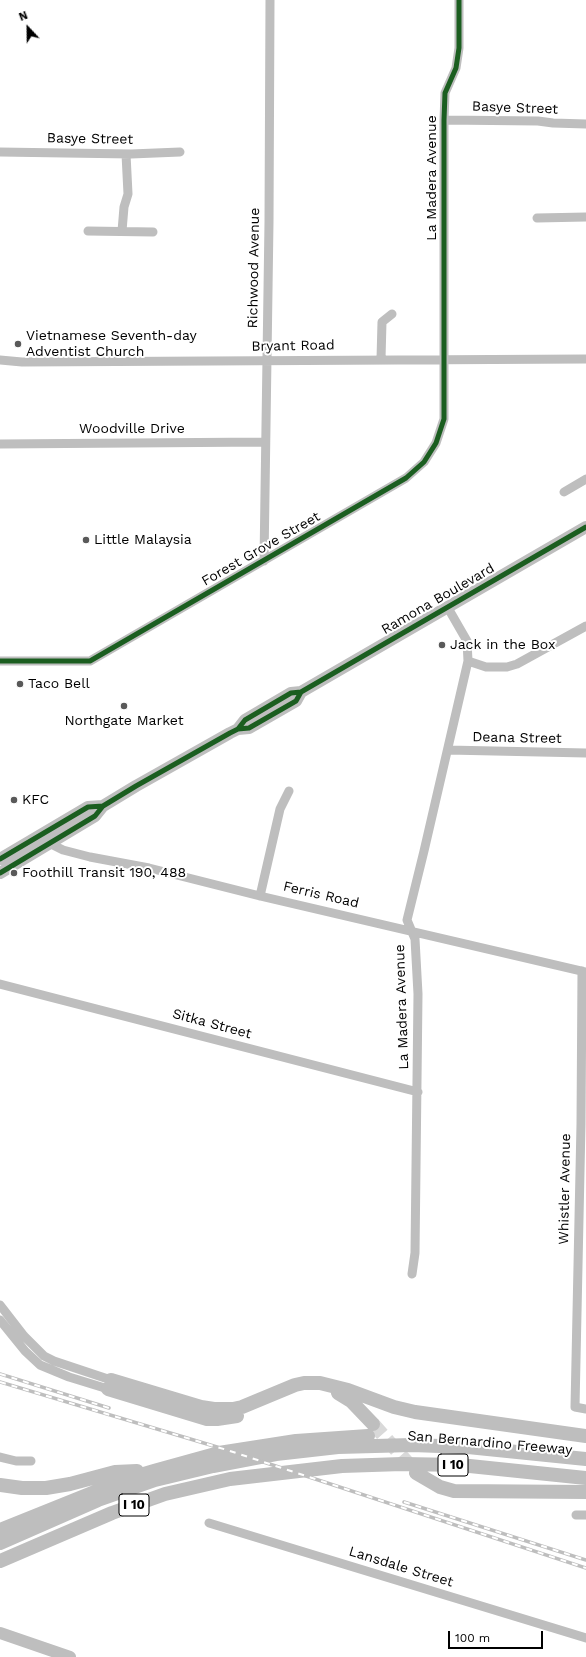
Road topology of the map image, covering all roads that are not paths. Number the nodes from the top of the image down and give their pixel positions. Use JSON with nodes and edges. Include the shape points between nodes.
{"nodes":[{"id":1,"x":270,"y":0,"type":"edge"},
{"id":2,"x":459,"y":0,"type":"edge"},
{"id":3,"x":444,"y":120,"type":"junction"},
{"id":4,"x":586,"y":124,"type":"edge"},
{"id":5,"x":0,"y":152,"type":"edge"},
{"id":6,"x":180,"y":152,"type":"dead end"},
{"id":7,"x":126,"y":154,"type":"junction"},
{"id":8,"x":586,"y":217,"type":"edge"},
{"id":9,"x":537,"y":218,"type":"dead end"},
{"id":10,"x":88,"y":231,"type":"dead end"},
{"id":11,"x":122,"y":231,"type":"junction"},
{"id":12,"x":153,"y":232,"type":"dead end"},
{"id":13,"x":392,"y":314,"type":"dead end"},
{"id":14,"x":445,"y":358,"type":"junction"},
{"id":15,"x":381,"y":359,"type":"junction"},
{"id":16,"x":586,"y":359,"type":"edge"},
{"id":17,"x":0,"y":360,"type":"edge"},
{"id":18,"x":267,"y":360,"type":"junction"},
{"id":19,"x":265,"y":442,"type":"junction"},
{"id":20,"x":0,"y":444,"type":"edge"},
{"id":21,"x":586,"y":478,"type":"edge"},
{"id":22,"x":564,"y":492,"type":"dead end"},
{"id":23,"x":586,"y":527,"type":"edge"},
{"id":24,"x":264,"y":561,"type":"junction"},
{"id":25,"x":448,"y":608,"type":"junction"},
{"id":26,"x":586,"y":626,"type":"edge"},
{"id":27,"x":0,"y":661,"type":"edge"},
{"id":28,"x":468,"y":662,"type":"junction"},
{"id":29,"x":448,"y":750,"type":"junction"},
{"id":30,"x":586,"y":753,"type":"edge"},
{"id":31,"x":289,"y":791,"type":"dead end"},
{"id":32,"x":103,"y":806,"type":"junction"},
{"id":33,"x":51,"y":844,"type":"junction"},
{"id":34,"x":0,"y":859,"type":"edge"},
{"id":35,"x":0,"y":873,"type":"edge"},
{"id":36,"x":260,"y":896,"type":"junction"},
{"id":37,"x":410,"y":931,"type":"junction"},
{"id":38,"x":584,"y":971,"type":"edge"},
{"id":39,"x":0,"y":984,"type":"edge"},
{"id":40,"x":418,"y":1092,"type":"junction"},
{"id":41,"x":412,"y":1274,"type":"dead end"},
{"id":42,"x":0,"y":1305,"type":"edge"},
{"id":43,"x":0,"y":1320,"type":"edge"},
{"id":44,"x":110,"y":1384,"type":"junction"},
{"id":45,"x":586,"y":1409,"type":"edge"},
{"id":46,"x":373,"y":1424,"type":"tunnel mouth"},
{"id":47,"x":586,"y":1436,"type":"edge"},
{"id":48,"x":274,"y":1449,"type":"junction"},
{"id":49,"x":586,"y":1450,"type":"edge"},
{"id":50,"x":0,"y":1457,"type":"edge"},
{"id":51,"x":586,"y":1459,"type":"edge"},
{"id":52,"x":31,"y":1461,"type":"dead end"},
{"id":53,"x":316,"y":1463,"type":"junction"},
{"id":54,"x":586,"y":1468,"type":"edge"},
{"id":55,"x":154,"y":1470,"type":"junction"},
{"id":56,"x":416,"y":1473,"type":"tunnel mouth"},
{"id":57,"x":586,"y":1478,"type":"edge"},
{"id":58,"x":0,"y":1484,"type":"edge"},
{"id":59,"x":586,"y":1492,"type":"edge"},
{"id":60,"x":209,"y":1523,"type":"dead end"},
{"id":61,"x":0,"y":1530,"type":"edge"},
{"id":62,"x":0,"y":1543,"type":"edge"},
{"id":63,"x":0,"y":1552,"type":"edge"},
{"id":64,"x":0,"y":1561,"type":"edge"},
{"id":65,"x":0,"y":1633,"type":"edge"},
{"id":66,"x":586,"y":1638,"type":"edge"},
{"id":67,"x":70,"y":1657,"type":"edge"}],
"edges":[{"from":1,"to":18,"type":"street","name":"Richwood Avenue"},
{"from":2,"to":3,"type":"street","name":"La Madera Avenue","via":[[459,48],[456,68],[445,93]]},
{"from":3,"to":4,"type":"street","name":"Basye Street","via":[[538,120]]},
{"from":3,"to":14,"type":"street","name":"La Madera Avenue"},
{"from":5,"to":7,"type":"street","name":"Basye Street"},
{"from":6,"to":7,"type":"street","name":"Basye Street"},
{"from":7,"to":11,"type":"street","via":[[128,194]]},
{"from":8,"to":9,"type":"street"},
{"from":10,"to":11,"type":"street"},
{"from":11,"to":12,"type":"street"},
{"from":13,"to":15,"type":"street","via":[[382,322]]},
{"from":14,"to":15,"type":"street","name":"Bryant Road"},
{"from":14,"to":16,"type":"street","name":"Bryant Road"},
{"from":14,"to":24,"type":"street","name":"Forest Grove Street","via":[[444,419],[436,442],[424,462],[406,478]]},
{"from":15,"to":18,"type":"street","name":"Bryant Road"},
{"from":17,"to":18,"type":"street","name":"Bryant Road"},
{"from":18,"to":19,"type":"street","name":"Richwood Avenue"},
{"from":19,"to":20,"type":"street","name":"Woodville Drive"},
{"from":19,"to":24,"type":"street","name":"Richwood Avenue"},
{"from":21,"to":22,"type":"street"},
{"from":23,"to":25,"type":"main road","name":"Ramona Boulevard"},
{"from":24,"to":27,"type":"street","name":"Forest Grove Street","via":[[90,661]]},
{"from":25,"to":28,"type":"street","name":"La Madera Avenue","via":[[468,642]]},
{"from":25,"to":32,"type":"main road","name":"Ramona Boulevard","via":[[301,692],[291,694],[251,716],[238,729]]},
{"from":26,"to":28,"type":"street","via":[[517,664],[507,667],[486,667]]},
{"from":28,"to":29,"type":"street","name":"La Madera Avenue"},
{"from":29,"to":30,"type":"street","name":"Deana Street"},
{"from":29,"to":37,"type":"street","name":"La Madera Avenue","via":[[407,920]]},
{"from":31,"to":36,"type":"street","via":[[280,809]]},
{"from":32,"to":33,"type":"main road","name":"Ramona Boulevard","via":[[95,816]]},
{"from":32,"to":34,"type":"main road","name":"Ramona Boulevard","via":[[88,807]]},
{"from":33,"to":35,"type":"main road","name":"Ramona Boulevard"},
{"from":33,"to":36,"type":"street","name":"Ferris Road","via":[[83,855],[149,868]]},
{"from":36,"to":37,"type":"street","name":"Ferris Road"},
{"from":37,"to":38,"type":"street","name":"Ferris Road"},
{"from":37,"to":40,"type":"street","name":"La Madera Avenue","via":[[415,939],[418,994]]},
{"from":38,"to":45,"type":"street","name":"Whistler Avenue","via":[[575,1407]]},
{"from":39,"to":40,"type":"street","name":"Sitka Street"},
{"from":40,"to":41,"type":"street","name":"La Madera Avenue","via":[[416,1253]]},
{"from":42,"to":44,"type":"street","via":[[24,1336],[44,1356]]},
{"from":43,"to":44,"type":"street","via":[[20,1346],[40,1365],[69,1377]]},
{"from":44,"to":46,"type":"highway","via":[[202,1417],[217,1419],[235,1417],[295,1391],[325,1389],[351,1400]]},
{"from":44,"to":47,"type":"highway","via":[[201,1407],[233,1409],[295,1385],[320,1383],[416,1412]]},
{"from":48,"to":49,"type":"highway","name":"San Bernardino Freeway","number":"I 10","via":[[338,1437],[413,1436]]},
{"from":48,"to":51,"type":"highway","via":[[418,1445],[488,1448]]},
{"from":48,"to":55,"type":"highway","name":"San Bernardino Freeway","number":"I 10","via":[[219,1453]]},
{"from":48,"to":62,"type":"highway","via":[[156,1480],[106,1498]]},
{"from":50,"to":52,"type":"street"},
{"from":53,"to":54,"type":"highway","via":[[370,1454],[429,1454],[478,1456]]},
{"from":53,"to":57,"type":"highway","name":"San Bernardino Freeway","number":"I 10","via":[[429,1464]]},
{"from":53,"to":63,"type":"highway","via":[[258,1466],[156,1490],[79,1517]]},
{"from":53,"to":64,"type":"highway","name":"San Bernardino Freeway","number":"I 10","via":[[274,1473],[230,1478],[165,1494],[112,1513]]},
{"from":55,"to":58,"type":"highway","via":[[115,1472],[46,1488],[22,1488]]},
{"from":55,"to":61,"type":"highway","name":"San Bernardino Freeway","number":"I 10"},
{"from":56,"to":59,"type":"highway","via":[[436,1485],[454,1491]]},
{"from":60,"to":66,"type":"street","name":"Lansdale Street"},
{"from":65,"to":67,"type":"main road"}]}
